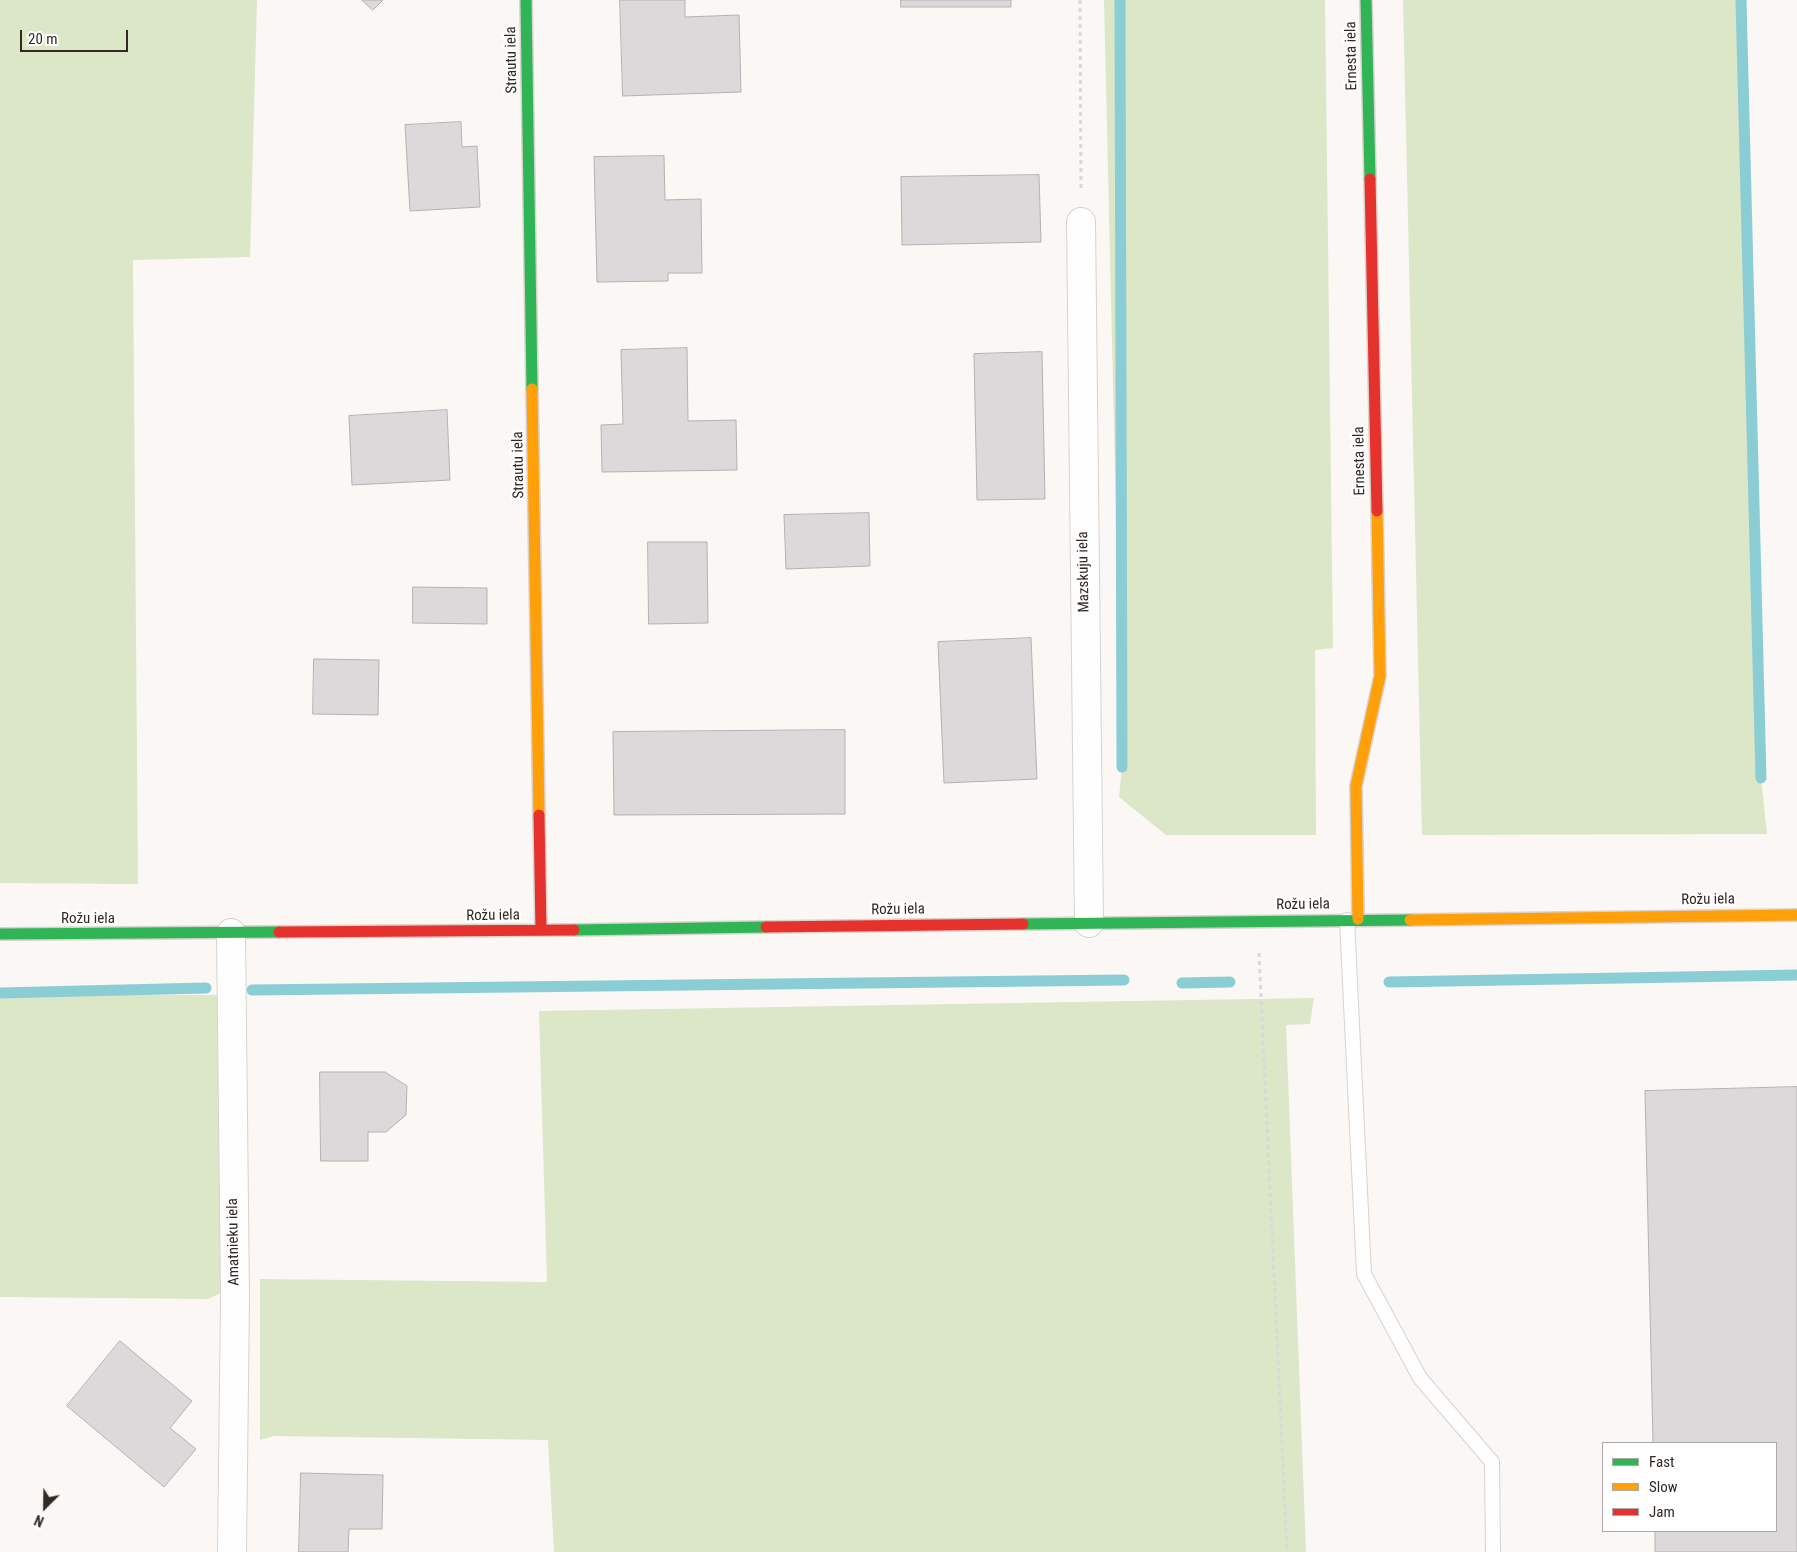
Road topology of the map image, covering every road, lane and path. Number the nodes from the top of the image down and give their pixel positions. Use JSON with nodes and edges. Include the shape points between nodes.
{"nodes":[{"id":1,"x":526,"y":0,"type":"edge"},
{"id":2,"x":1080,"y":0,"type":"edge"},
{"id":3,"x":1366,"y":0,"type":"edge"},
{"id":4,"x":1081,"y":222,"type":"joint"},
{"id":5,"x":1797,"y":914,"type":"edge"},
{"id":6,"x":1353,"y":919,"type":"junction"},
{"id":7,"x":1258,"y":921,"type":"junction"},
{"id":8,"x":1089,"y":922,"type":"junction"},
{"id":9,"x":542,"y":930,"type":"junction"},
{"id":10,"x":231,"y":933,"type":"junction"},
{"id":11,"x":0,"y":934,"type":"edge"},
{"id":12,"x":232,"y":1552,"type":"edge"},
{"id":13,"x":1287,"y":1552,"type":"edge"},
{"id":14,"x":1493,"y":1552,"type":"edge"}],
"edges":[{"from":1,"to":9,"type":"street","name":"Strautu iela"},
{"from":2,"to":4,"type":"path"},
{"from":3,"to":6,"type":"street","name":"Ernesta iela","via":[[1380,676],[1356,786]]},
{"from":4,"to":8,"type":"street","name":"Mazskuju iela"},
{"from":5,"to":6,"type":"street","name":"Rožu iela"},
{"from":6,"to":7,"type":"street","name":"Rožu iela"},
{"from":6,"to":14,"type":"lane","via":[[1364,1274],[1420,1378],[1492,1462]]},
{"from":7,"to":8,"type":"street","name":"Rožu iela"},
{"from":7,"to":13,"type":"path"},
{"from":8,"to":9,"type":"street","name":"Rožu iela"},
{"from":9,"to":10,"type":"street","name":"Rožu iela"},
{"from":10,"to":11,"type":"street","name":"Rožu iela"},
{"from":10,"to":12,"type":"street","name":"Amatnieku iela","via":[[235,1298]]}]}
